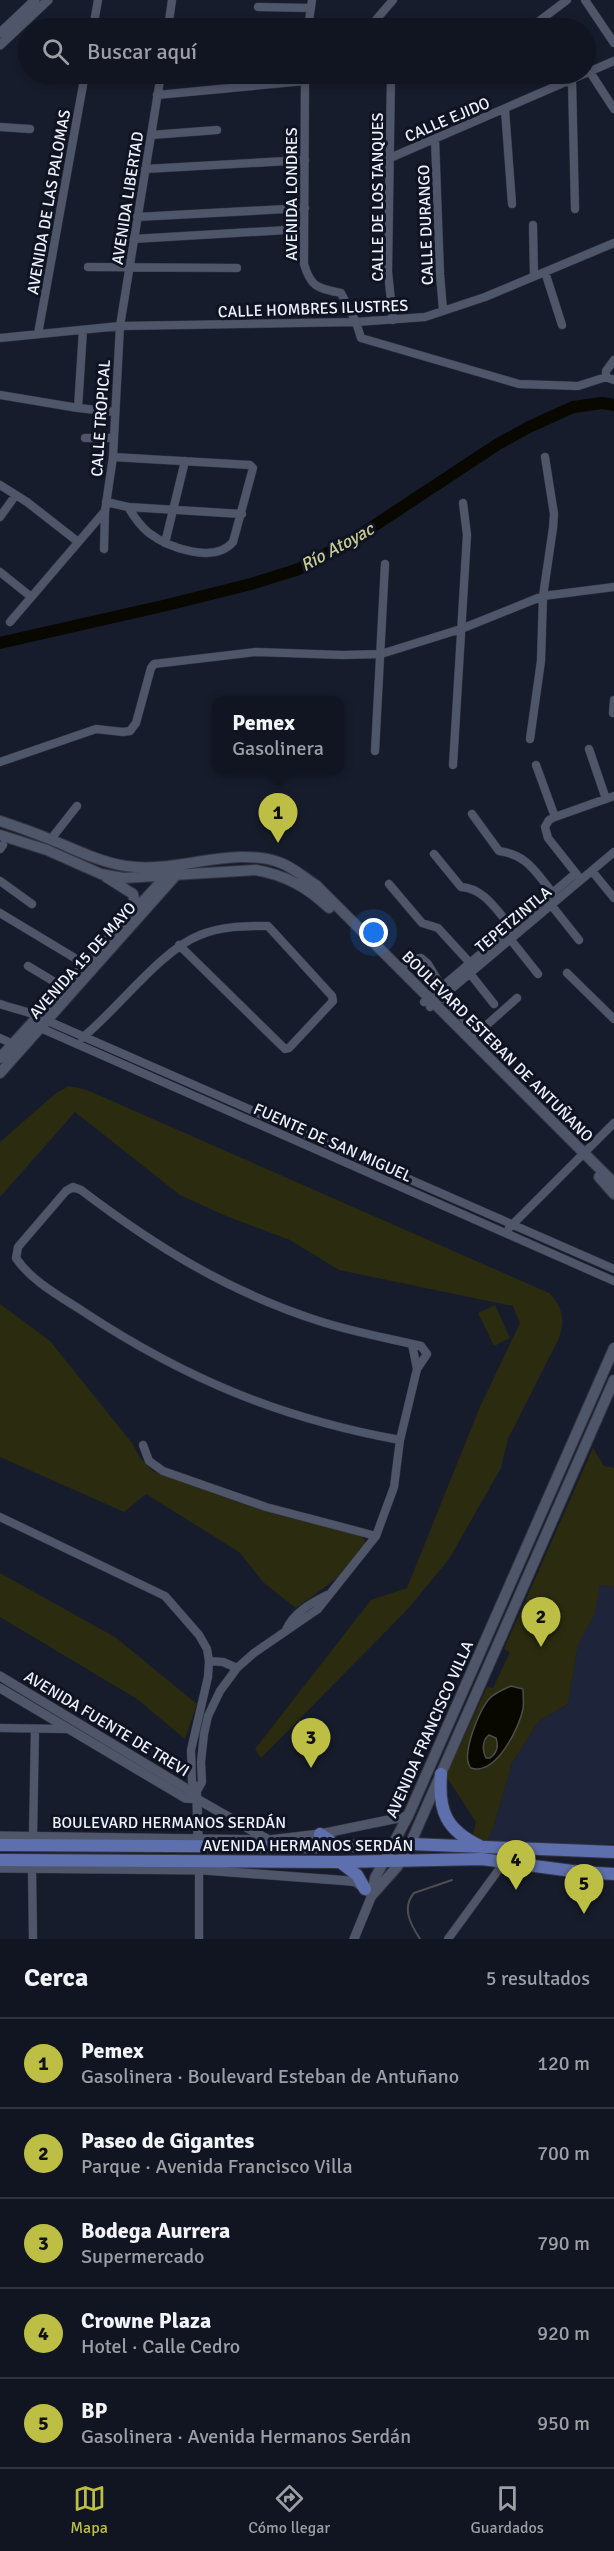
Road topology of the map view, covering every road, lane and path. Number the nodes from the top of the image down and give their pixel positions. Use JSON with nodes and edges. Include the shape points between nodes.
{"nodes":[{"id":1,"x":98,"y":0,"type":"edge"},
{"id":2,"x":172,"y":0,"type":"edge"},
{"id":3,"x":393,"y":0,"type":"edge"},
{"id":4,"x":567,"y":0,"type":"edge"},
{"id":5,"x":585,"y":0,"type":"edge"},
{"id":6,"x":41,"y":1,"type":"edge"},
{"id":7,"x":312,"y":4,"type":"edge"},
{"id":8,"x":258,"y":7,"type":"dead end"},
{"id":9,"x":20,"y":18,"type":"edge"},
{"id":10,"x":95,"y":18,"type":"edge"},
{"id":11,"x":169,"y":18,"type":"edge"},
{"id":12,"x":378,"y":18,"type":"edge"},
{"id":13,"x":543,"y":18,"type":"edge"},
{"id":14,"x":18,"y":20,"type":"edge"},
{"id":15,"x":3,"y":32,"type":"edge"},
{"id":16,"x":614,"y":43,"type":"edge"},
{"id":17,"x":0,"y":45,"type":"edge"},
{"id":18,"x":614,"y":61,"type":"edge"},
{"id":19,"x":596,"y":69,"type":"edge"},
{"id":20,"x":596,"y":81,"type":"edge"},
{"id":21,"x":83,"y":84,"type":"edge"},
{"id":22,"x":159,"y":84,"type":"edge"},
{"id":23,"x":247,"y":84,"type":"edge"},
{"id":24,"x":305,"y":84,"type":"edge"},
{"id":25,"x":391,"y":84,"type":"edge"},
{"id":26,"x":563,"y":84,"type":"edge"},
{"id":27,"x":572,"y":84,"type":"edge"},
{"id":28,"x":157,"y":95,"type":"junction"},
{"id":29,"x":614,"y":109,"type":"edge"},
{"id":30,"x":505,"y":110,"type":"junction"},
{"id":31,"x":0,"y":127,"type":"edge"},
{"id":32,"x":30,"y":129,"type":"dead end"},
{"id":33,"x":217,"y":130,"type":"dead end"},
{"id":34,"x":151,"y":135,"type":"junction"},
{"id":35,"x":435,"y":139,"type":"junction"},
{"id":36,"x":390,"y":158,"type":"junction"},
{"id":37,"x":305,"y":160,"type":"junction"},
{"id":38,"x":145,"y":169,"type":"junction"},
{"id":39,"x":512,"y":204,"type":"dead end"},
{"id":40,"x":305,"y":208,"type":"junction"},
{"id":41,"x":575,"y":209,"type":"dead end"},
{"id":42,"x":137,"y":217,"type":"junction"},
{"id":43,"x":533,"y":225,"type":"dead end"},
{"id":44,"x":304,"y":228,"type":"junction"},
{"id":45,"x":133,"y":239,"type":"junction"},
{"id":46,"x":614,"y":243,"type":"edge"},
{"id":47,"x":88,"y":267,"type":"dead end"},
{"id":48,"x":129,"y":267,"type":"junction"},
{"id":49,"x":237,"y":268,"type":"dead end"},
{"id":50,"x":545,"y":272,"type":"junction"},
{"id":51,"x":534,"y":276,"type":"junction"},
{"id":52,"x":443,"y":310,"type":"junction"},
{"id":53,"x":393,"y":320,"type":"junction"},
{"id":54,"x":356,"y":322,"type":"junction"},
{"id":55,"x":562,"y":325,"type":"dead end"},
{"id":56,"x":120,"y":326,"type":"junction"},
{"id":57,"x":83,"y":330,"type":"junction"},
{"id":58,"x":38,"y":334,"type":"junction"},
{"id":59,"x":0,"y":338,"type":"edge"},
{"id":60,"x":614,"y":360,"type":"edge"},
{"id":61,"x":610,"y":379,"type":"edge"},
{"id":62,"x":0,"y":395,"type":"edge"},
{"id":63,"x":78,"y":408,"type":"junction"},
{"id":64,"x":115,"y":412,"type":"junction"},
{"id":65,"x":85,"y":438,"type":"dead end"},
{"id":66,"x":114,"y":438,"type":"junction"},
{"id":67,"x":113,"y":457,"type":"junction"},
{"id":68,"x":545,"y":457,"type":"dead end"},
{"id":69,"x":185,"y":461,"type":"junction"},
{"id":70,"x":0,"y":485,"type":"edge"},
{"id":71,"x":15,"y":496,"type":"junction"},
{"id":72,"x":106,"y":502,"type":"junction"},
{"id":73,"x":463,"y":503,"type":"dead end"},
{"id":74,"x":128,"y":507,"type":"junction"},
{"id":75,"x":175,"y":508,"type":"junction"},
{"id":76,"x":105,"y":511,"type":"junction"},
{"id":77,"x":242,"y":514,"type":"junction"},
{"id":78,"x":0,"y":517,"type":"edge"},
{"id":79,"x":77,"y":540,"type":"junction"},
{"id":80,"x":165,"y":543,"type":"junction"},
{"id":81,"x":105,"y":549,"type":"dead end"},
{"id":82,"x":385,"y":564,"type":"dead end"},
{"id":83,"x":0,"y":572,"type":"edge"},
{"id":84,"x":614,"y":586,"type":"edge"},
{"id":85,"x":30,"y":596,"type":"junction"},
{"id":86,"x":543,"y":596,"type":"junction"},
{"id":87,"x":10,"y":622,"type":"dead end"},
{"id":88,"x":461,"y":629,"type":"junction"},
{"id":89,"x":381,"y":654,"type":"junction"},
{"id":90,"x":614,"y":700,"type":"edge"},
{"id":91,"x":613,"y":713,"type":"edge"},
{"id":92,"x":530,"y":739,"type":"dead end"},
{"id":93,"x":589,"y":749,"type":"dead end"},
{"id":94,"x":375,"y":751,"type":"dead end"},
{"id":95,"x":0,"y":762,"type":"edge"},
{"id":96,"x":453,"y":765,"type":"dead end"},
{"id":97,"x":536,"y":765,"type":"dead end"},
{"id":98,"x":610,"y":797,"type":"edge"},
{"id":99,"x":77,"y":806,"type":"dead end"},
{"id":100,"x":472,"y":814,"type":"dead end"},
{"id":101,"x":555,"y":817,"type":"junction"},
{"id":102,"x":0,"y":821,"type":"edge"},
{"id":103,"x":51,"y":839,"type":"junction"},
{"id":104,"x":1,"y":843,"type":"edge"},
{"id":105,"x":614,"y":852,"type":"edge"},
{"id":106,"x":434,"y":854,"type":"dead end"},
{"id":107,"x":175,"y":871,"type":"junction"},
{"id":108,"x":592,"y":871,"type":"junction"},
{"id":109,"x":101,"y":874,"type":"junction"},
{"id":110,"x":579,"y":876,"type":"junction"},
{"id":111,"x":0,"y":881,"type":"edge"},
{"id":112,"x":389,"y":884,"type":"dead end"},
{"id":113,"x":614,"y":898,"type":"edge"},
{"id":114,"x":550,"y":899,"type":"junction"},
{"id":115,"x":32,"y":903,"type":"dead end"},
{"id":116,"x":136,"y":909,"type":"junction"},
{"id":117,"x":0,"y":913,"type":"edge"},
{"id":118,"x":509,"y":933,"type":"junction"},
{"id":119,"x":579,"y":940,"type":"dead end"},
{"id":120,"x":179,"y":945,"type":"junction"},
{"id":121,"x":84,"y":963,"type":"junction"},
{"id":122,"x":28,"y":966,"type":"dead end"},
{"id":123,"x":468,"y":968,"type":"junction"},
{"id":124,"x":95,"y":969,"type":"junction"},
{"id":125,"x":400,"y":969,"type":"junction"},
{"id":126,"x":567,"y":973,"type":"dead end"},
{"id":127,"x":538,"y":974,"type":"dead end"},
{"id":128,"x":63,"y":987,"type":"junction"},
{"id":129,"x":442,"y":987,"type":"junction"},
{"id":130,"x":517,"y":998,"type":"dead end"},
{"id":131,"x":432,"y":1001,"type":"junction"},
{"id":132,"x":0,"y":1004,"type":"edge"},
{"id":133,"x":494,"y":1004,"type":"dead end"},
{"id":134,"x":614,"y":1019,"type":"edge"},
{"id":135,"x":39,"y":1022,"type":"junction"},
{"id":136,"x":85,"y":1036,"type":"junction"},
{"id":137,"x":469,"y":1037,"type":"junction"},
{"id":138,"x":0,"y":1038,"type":"edge"},
{"id":139,"x":74,"y":1043,"type":"junction"},
{"id":140,"x":17,"y":1047,"type":"junction"},
{"id":141,"x":0,"y":1058,"type":"edge"},
{"id":142,"x":0,"y":1073,"type":"edge"},
{"id":143,"x":614,"y":1123,"type":"edge"},
{"id":144,"x":583,"y":1155,"type":"junction"},
{"id":145,"x":614,"y":1183,"type":"edge"},
{"id":146,"x":614,"y":1194,"type":"edge"},
{"id":147,"x":512,"y":1224,"type":"junction"},
{"id":148,"x":505,"y":1232,"type":"junction"},
{"id":149,"x":614,"y":1269,"type":"edge"},
{"id":150,"x":614,"y":1281,"type":"edge"},
{"id":151,"x":614,"y":1348,"type":"edge"},
{"id":152,"x":613,"y":1386,"type":"edge"},
{"id":153,"x":400,"y":1440,"type":"junction"},
{"id":154,"x":143,"y":1445,"type":"dead end"},
{"id":155,"x":0,"y":1516,"type":"edge"},
{"id":156,"x":376,"y":1536,"type":"junction"},
{"id":157,"x":209,"y":1661,"type":"junction"},
{"id":158,"x":237,"y":1668,"type":"junction"},
{"id":159,"x":0,"y":1676,"type":"edge"},
{"id":160,"x":0,"y":1688,"type":"edge"},
{"id":161,"x":0,"y":1728,"type":"edge"},
{"id":162,"x":35,"y":1729,"type":"junction"},
{"id":163,"x":69,"y":1729,"type":"junction"},
{"id":164,"x":441,"y":1774,"type":"junction"},
{"id":165,"x":197,"y":1795,"type":"junction"},
{"id":166,"x":408,"y":1816,"type":"junction"},
{"id":167,"x":320,"y":1834,"type":"junction"},
{"id":168,"x":0,"y":1836,"type":"edge"},
{"id":169,"x":33,"y":1836,"type":"junction"},
{"id":170,"x":77,"y":1837,"type":"junction"},
{"id":171,"x":143,"y":1838,"type":"junction"},
{"id":172,"x":198,"y":1838,"type":"junction"},
{"id":173,"x":269,"y":1840,"type":"junction"},
{"id":174,"x":410,"y":1844,"type":"junction"},
{"id":175,"x":0,"y":1845,"type":"edge"},
{"id":176,"x":89,"y":1845,"type":"junction"},
{"id":177,"x":108,"y":1845,"type":"junction"},
{"id":178,"x":392,"y":1845,"type":"junction"},
{"id":179,"x":339,"y":1847,"type":"junction"},
{"id":180,"x":490,"y":1848,"type":"junction"},
{"id":181,"x":614,"y":1852,"type":"edge"},
{"id":182,"x":0,"y":1860,"type":"edge"},
{"id":183,"x":383,"y":1861,"type":"junction"},
{"id":184,"x":505,"y":1861,"type":"junction"},
{"id":185,"x":340,"y":1862,"type":"junction"},
{"id":186,"x":400,"y":1862,"type":"junction"},
{"id":187,"x":54,"y":1864,"type":"junction"},
{"id":188,"x":205,"y":1867,"type":"junction"},
{"id":189,"x":0,"y":1868,"type":"edge"},
{"id":190,"x":32,"y":1868,"type":"junction"},
{"id":191,"x":614,"y":1874,"type":"edge"},
{"id":192,"x":368,"y":1892,"type":"junction"},
{"id":193,"x":33,"y":1939,"type":"edge"},
{"id":194,"x":199,"y":1939,"type":"edge"},
{"id":195,"x":354,"y":1939,"type":"edge"},
{"id":196,"x":448,"y":1939,"type":"edge"}],
"edges":[{"from":1,"to":10,"type":"street"},
{"from":2,"to":11,"type":"street"},
{"from":3,"to":12,"type":"street"},
{"from":4,"to":13,"type":"street"},
{"from":5,"to":16,"type":"street"},
{"from":6,"to":9,"type":"street"},
{"from":7,"to":8,"type":"street"},
{"from":14,"to":15,"type":"street"},
{"from":15,"to":17,"type":"street"},
{"from":18,"to":19,"type":"street","name":"CALLE EJIDO"},
{"from":20,"to":29,"type":"street"},
{"from":21,"to":58,"type":"street","name":"AVENIDA DE LAS PALOMAS"},
{"from":22,"to":28,"type":"street","name":"AVENIDA LIBERTAD"},
{"from":23,"to":28,"type":"street"},
{"from":24,"to":37,"type":"street","name":"AVENIDA LONDRES"},
{"from":25,"to":36,"type":"street","name":"CALLE DE LOS TANQUES"},
{"from":26,"to":30,"type":"street","name":"CALLE EJIDO"},
{"from":27,"to":41,"type":"street"},
{"from":28,"to":34,"type":"street","name":"AVENIDA LIBERTAD"},
{"from":30,"to":35,"type":"street","name":"CALLE EJIDO"},
{"from":30,"to":39,"type":"street"},
{"from":31,"to":32,"type":"street"},
{"from":33,"to":34,"type":"street"},
{"from":34,"to":38,"type":"street","name":"AVENIDA LIBERTAD"},
{"from":35,"to":36,"type":"street","name":"CALLE EJIDO"},
{"from":35,"to":52,"type":"street","name":"CALLE DURANGO"},
{"from":36,"to":53,"type":"street","name":"CALLE DE LOS TANQUES","via":[[388,272]]},
{"from":37,"to":38,"type":"street"},
{"from":37,"to":40,"type":"street","name":"AVENIDA LONDRES"},
{"from":38,"to":42,"type":"street","name":"AVENIDA LIBERTAD"},
{"from":40,"to":42,"type":"street"},
{"from":40,"to":44,"type":"street","name":"AVENIDA LONDRES"},
{"from":42,"to":45,"type":"street","name":"AVENIDA LIBERTAD"},
{"from":43,"to":51,"type":"street"},
{"from":44,"to":45,"type":"street"},
{"from":44,"to":54,"type":"street","name":"AVENIDA LONDRES","via":[[308,280],[318,288],[341,293]]},
{"from":45,"to":48,"type":"street","name":"AVENIDA LIBERTAD"},
{"from":46,"to":50,"type":"street","name":"CALLE HOMBRES ILUSTRES"},
{"from":47,"to":48,"type":"street"},
{"from":48,"to":49,"type":"street"},
{"from":48,"to":56,"type":"street","name":"AVENIDA LIBERTAD"},
{"from":50,"to":51,"type":"street","name":"CALLE HOMBRES ILUSTRES"},
{"from":50,"to":55,"type":"street"},
{"from":51,"to":52,"type":"street","name":"CALLE HOMBRES ILUSTRES"},
{"from":52,"to":53,"type":"street","name":"CALLE HOMBRES ILUSTRES","via":[[425,317]]},
{"from":53,"to":54,"type":"street","name":"CALLE HOMBRES ILUSTRES"},
{"from":54,"to":56,"type":"street","name":"CALLE HOMBRES ILUSTRES"},
{"from":54,"to":61,"type":"street","via":[[361,338],[519,384],[578,386]]},
{"from":56,"to":57,"type":"street","name":"CALLE HOMBRES ILUSTRES"},
{"from":56,"to":64,"type":"street","name":"CALLE TROPICAL"},
{"from":57,"to":58,"type":"street","name":"CALLE HOMBRES ILUSTRES"},
{"from":57,"to":63,"type":"street"},
{"from":58,"to":59,"type":"street","name":"CALLE HOMBRES ILUSTRES"},
{"from":60,"to":61,"type":"street","via":[[606,371]]},
{"from":62,"to":63,"type":"street"},
{"from":63,"to":64,"type":"street"},
{"from":64,"to":66,"type":"street","name":"CALLE TROPICAL"},
{"from":65,"to":66,"type":"street"},
{"from":66,"to":67,"type":"street","name":"CALLE TROPICAL"},
{"from":67,"to":69,"type":"street"},
{"from":67,"to":72,"type":"street","name":"CALLE TROPICAL"},
{"from":68,"to":86,"type":"street","via":[[554,514]]},
{"from":69,"to":75,"type":"street"},
{"from":69,"to":77,"type":"street","via":[[254,468]]},
{"from":70,"to":71,"type":"street"},
{"from":71,"to":78,"type":"street"},
{"from":71,"to":79,"type":"street"},
{"from":72,"to":74,"type":"street"},
{"from":72,"to":76,"type":"street","name":"CALLE TROPICAL"},
{"from":73,"to":88,"type":"street","via":[[467,535]]},
{"from":74,"to":75,"type":"street"},
{"from":74,"to":80,"type":"street","via":[[139,524]]},
{"from":75,"to":77,"type":"street"},
{"from":75,"to":80,"type":"street"},
{"from":76,"to":79,"type":"street"},
{"from":76,"to":81,"type":"street","name":"CALLE TROPICAL"},
{"from":77,"to":80,"type":"street","via":[[233,542],[226,550],[191,551]]},
{"from":79,"to":85,"type":"street"},
{"from":82,"to":89,"type":"street"},
{"from":83,"to":85,"type":"street"},
{"from":84,"to":86,"type":"street"},
{"from":85,"to":87,"type":"street"},
{"from":86,"to":88,"type":"street"},
{"from":86,"to":92,"type":"street","via":[[541,661]]},
{"from":88,"to":89,"type":"street"},
{"from":88,"to":96,"type":"street"},
{"from":89,"to":94,"type":"street"},
{"from":89,"to":95,"type":"street","via":[[256,652],[154,664],[136,723],[130,730],[96,729]]},
{"from":90,"to":91,"type":"street"},
{"from":93,"to":98,"type":"street"},
{"from":97,"to":101,"type":"street"},
{"from":98,"to":101,"type":"street"},
{"from":99,"to":103,"type":"street"},
{"from":100,"to":114,"type":"street","via":[[499,851],[515,853],[525,861]]},
{"from":101,"to":110,"type":"street","via":[[549,820],[545,834]]},
{"from":102,"to":103,"type":"main road","name":"BOULEVARD ESTEBAN DE ANTUÑANO"},
{"from":103,"to":107,"type":"main road","name":"BOULEVARD ESTEBAN DE ANTUÑANO","via":[[104,862]]},
{"from":104,"to":109,"type":"main road","name":"BOULEVARD ESTEBAN DE ANTUÑANO","via":[[46,850]]},
{"from":105,"to":108,"type":"street","name":"TEPETZINTLA"},
{"from":106,"to":118,"type":"street","via":[[461,887],[474,888],[482,894]]},
{"from":107,"to":109,"type":"main road","name":"BOULEVARD ESTEBAN DE ANTUÑANO","via":[[123,878]]},
{"from":107,"to":116,"type":"main road","name":"AVENIDA 15 DE MAYO"},
{"from":107,"to":124,"type":"main road","name":"AVENIDA 15 DE MAYO"},
{"from":107,"to":125,"type":"main road","name":"BOULEVARD ESTEBAN DE ANTUÑANO","via":[[224,858],[260,857],[282,863],[316,885]]},
{"from":107,"to":131,"type":"main road","name":"BOULEVARD ESTEBAN DE ANTUÑANO","via":[[256,870],[289,879],[313,893]]},
{"from":108,"to":110,"type":"street","name":"TEPETZINTLA"},
{"from":108,"to":113,"type":"street"},
{"from":109,"to":116,"type":"main road","via":[[133,894]]},
{"from":110,"to":114,"type":"street","name":"TEPETZINTLA"},
{"from":111,"to":115,"type":"street"},
{"from":112,"to":123,"type":"street","via":[[422,923],[438,928]]},
{"from":114,"to":118,"type":"street","name":"TEPETZINTLA"},
{"from":114,"to":119,"type":"street"},
{"from":116,"to":121,"type":"main road","name":"AVENIDA 15 DE MAYO"},
{"from":117,"to":121,"type":"street"},
{"from":118,"to":123,"type":"street","name":"TEPETZINTLA"},
{"from":118,"to":127,"type":"street"},
{"from":120,"to":120,"type":"street","via":[[285,1049],[333,1002],[332,996],[268,926],[234,926]]},
{"from":120,"to":136,"type":"street"},
{"from":121,"to":124,"type":"street"},
{"from":121,"to":128,"type":"main road","name":"AVENIDA 15 DE MAYO"},
{"from":122,"to":128,"type":"street"},
{"from":123,"to":129,"type":"street","name":"TEPETZINTLA"},
{"from":123,"to":131,"type":"street","name":"TEPETZINTLA"},
{"from":123,"to":133,"type":"street"},
{"from":124,"to":135,"type":"main road","name":"AVENIDA 15 DE MAYO"},
{"from":125,"to":129,"type":"street","via":[[412,959],[421,958]]},
{"from":125,"to":131,"type":"main road","name":"BOULEVARD ESTEBAN DE ANTUÑANO"},
{"from":126,"to":134,"type":"street"},
{"from":128,"to":135,"type":"main road","name":"AVENIDA 15 DE MAYO"},
{"from":129,"to":131,"type":"street","name":"TEPETZINTLA"},
{"from":130,"to":137,"type":"street"},
{"from":131,"to":137,"type":"main road","name":"BOULEVARD ESTEBAN DE ANTUÑANO"},
{"from":131,"to":144,"type":"main road","name":"BOULEVARD ESTEBAN DE ANTUÑANO"},
{"from":132,"to":135,"type":"street"},
{"from":135,"to":136,"type":"street","name":"FUENTE DE SAN MIGUEL"},
{"from":135,"to":139,"type":"street","name":"FUENTE DE SAN MIGUEL"},
{"from":135,"to":140,"type":"main road","name":"AVENIDA 15 DE MAYO"},
{"from":136,"to":139,"type":"street"},
{"from":136,"to":147,"type":"street","name":"FUENTE DE SAN MIGUEL"},
{"from":137,"to":144,"type":"main road","name":"BOULEVARD ESTEBAN DE ANTUÑANO"},
{"from":138,"to":140,"type":"street"},
{"from":139,"to":148,"type":"street","name":"FUENTE DE SAN MIGUEL"},
{"from":140,"to":141,"type":"main road","name":"AVENIDA 15 DE MAYO"},
{"from":140,"to":142,"type":"main road","name":"AVENIDA 15 DE MAYO"},
{"from":143,"to":144,"type":"street"},
{"from":144,"to":145,"type":"main road","name":"BOULEVARD ESTEBAN DE ANTUÑANO"},
{"from":144,"to":146,"type":"main road","name":"BOULEVARD ESTEBAN DE ANTUÑANO"},
{"from":144,"to":147,"type":"street"},
{"from":147,"to":148,"type":"street"},
{"from":147,"to":149,"type":"street","name":"FUENTE DE SAN MIGUEL"},
{"from":148,"to":150,"type":"street","name":"FUENTE DE SAN MIGUEL"},
{"from":151,"to":166,"type":"main road","name":"AVENIDA FRANCISCO VILLA"},
{"from":152,"to":164,"type":"main road","name":"AVENIDA FRANCISCO VILLA"},
{"from":153,"to":153,"type":"street","via":[[417,1369],[427,1354],[421,1346],[321,1322],[227,1285],[127,1225],[74,1187],[66,1191],[18,1247],[16,1258],[23,1269],[62,1298],[134,1345],[202,1380],[291,1414]]},
{"from":153,"to":156,"type":"street","via":[[394,1487]]},
{"from":154,"to":156,"type":"street","via":[[150,1461],[163,1471],[266,1507]]},
{"from":155,"to":157,"type":"street","via":[[165,1596],[199,1635]]},
{"from":156,"to":158,"type":"street","via":[[330,1593],[306,1607],[285,1630]]},
{"from":157,"to":158,"type":"street"},
{"from":157,"to":165,"type":"street","via":[[191,1750],[192,1782]]},
{"from":158,"to":165,"type":"street","via":[[208,1716],[201,1750],[202,1782]]},
{"from":159,"to":165,"type":"street","name":"AVENIDA FUENTE DE TREVI"},
{"from":160,"to":163,"type":"street","name":"AVENIDA FUENTE DE TREVI"},
{"from":161,"to":162,"type":"street"},
{"from":162,"to":163,"type":"street"},
{"from":162,"to":169,"type":"street"},
{"from":163,"to":165,"type":"street","name":"AVENIDA FUENTE DE TREVI","via":[[185,1798]]},
{"from":164,"to":174,"type":"main road","name":"AVENIDA FRANCISCO VILLA"},
{"from":164,"to":180,"type":"main road","via":[[439,1797],[446,1819],[461,1837]]},
{"from":165,"to":172,"type":"street","name":"AVENIDA FUENTE DE TREVI"},
{"from":165,"to":173,"type":"street","name":"AVENIDA FUENTE DE TREVI"},
{"from":166,"to":167,"type":"street","name":"BOULEVARD HERMANOS SERDÁN"},
{"from":166,"to":178,"type":"main road","name":"AVENIDA FRANCISCO VILLA"},
{"from":167,"to":173,"type":"street","name":"BOULEVARD HERMANOS SERDÁN"},
{"from":167,"to":179,"type":"main road"},
{"from":168,"to":169,"type":"street","name":"BOULEVARD HERMANOS SERDÁN"},
{"from":169,"to":170,"type":"street","name":"BOULEVARD HERMANOS SERDÁN"},
{"from":170,"to":171,"type":"street","name":"BOULEVARD HERMANOS SERDÁN"},
{"from":170,"to":176,"type":"main road"},
{"from":171,"to":172,"type":"street","name":"BOULEVARD HERMANOS SERDÁN"},
{"from":171,"to":177,"type":"main road"},
{"from":172,"to":173,"type":"street","name":"BOULEVARD HERMANOS SERDÁN"},
{"from":174,"to":178,"type":"main road","name":"AVENIDA HERMANOS SERDÁN"},
{"from":174,"to":180,"type":"main road","name":"AVENIDA HERMANOS SERDÁN"},
{"from":174,"to":186,"type":"main road","name":"AVENIDA FRANCISCO VILLA"},
{"from":175,"to":176,"type":"main road","name":"AVENIDA HERMANOS SERDÁN"},
{"from":176,"to":177,"type":"main road","name":"AVENIDA HERMANOS SERDÁN"},
{"from":177,"to":179,"type":"main road","name":"AVENIDA HERMANOS SERDÁN"},
{"from":178,"to":179,"type":"main road","name":"AVENIDA HERMANOS SERDÁN"},
{"from":178,"to":183,"type":"main road","name":"AVENIDA FRANCISCO VILLA"},
{"from":180,"to":181,"type":"main road","name":"AVENIDA HERMANOS SERDÁN"},
{"from":182,"to":187,"type":"main road","name":"AVENIDA HERMANOS SERDÁN"},
{"from":183,"to":185,"type":"main road","name":"AVENIDA HERMANOS SERDÁN"},
{"from":183,"to":186,"type":"main road","name":"AVENIDA HERMANOS SERDÁN"},
{"from":183,"to":192,"type":"main road","name":"AVENIDA FRANCISCO VILLA"},
{"from":184,"to":186,"type":"main road","name":"AVENIDA HERMANOS SERDÁN"},
{"from":184,"to":191,"type":"main road","name":"AVENIDA HERMANOS SERDÁN"},
{"from":184,"to":196,"type":"street"},
{"from":185,"to":188,"type":"main road","name":"AVENIDA HERMANOS SERDÁN"},
{"from":185,"to":192,"type":"main road","via":[[357,1875]]},
{"from":186,"to":192,"type":"main road","name":"AVENIDA FRANCISCO VILLA"},
{"from":187,"to":188,"type":"main road","name":"AVENIDA HERMANOS SERDÁN"},
{"from":187,"to":190,"type":"street"},
{"from":188,"to":192,"type":"street","via":[[350,1881]]},
{"from":188,"to":194,"type":"street"},
{"from":189,"to":190,"type":"street"},
{"from":190,"to":193,"type":"street"},
{"from":192,"to":195,"type":"street"}]}
